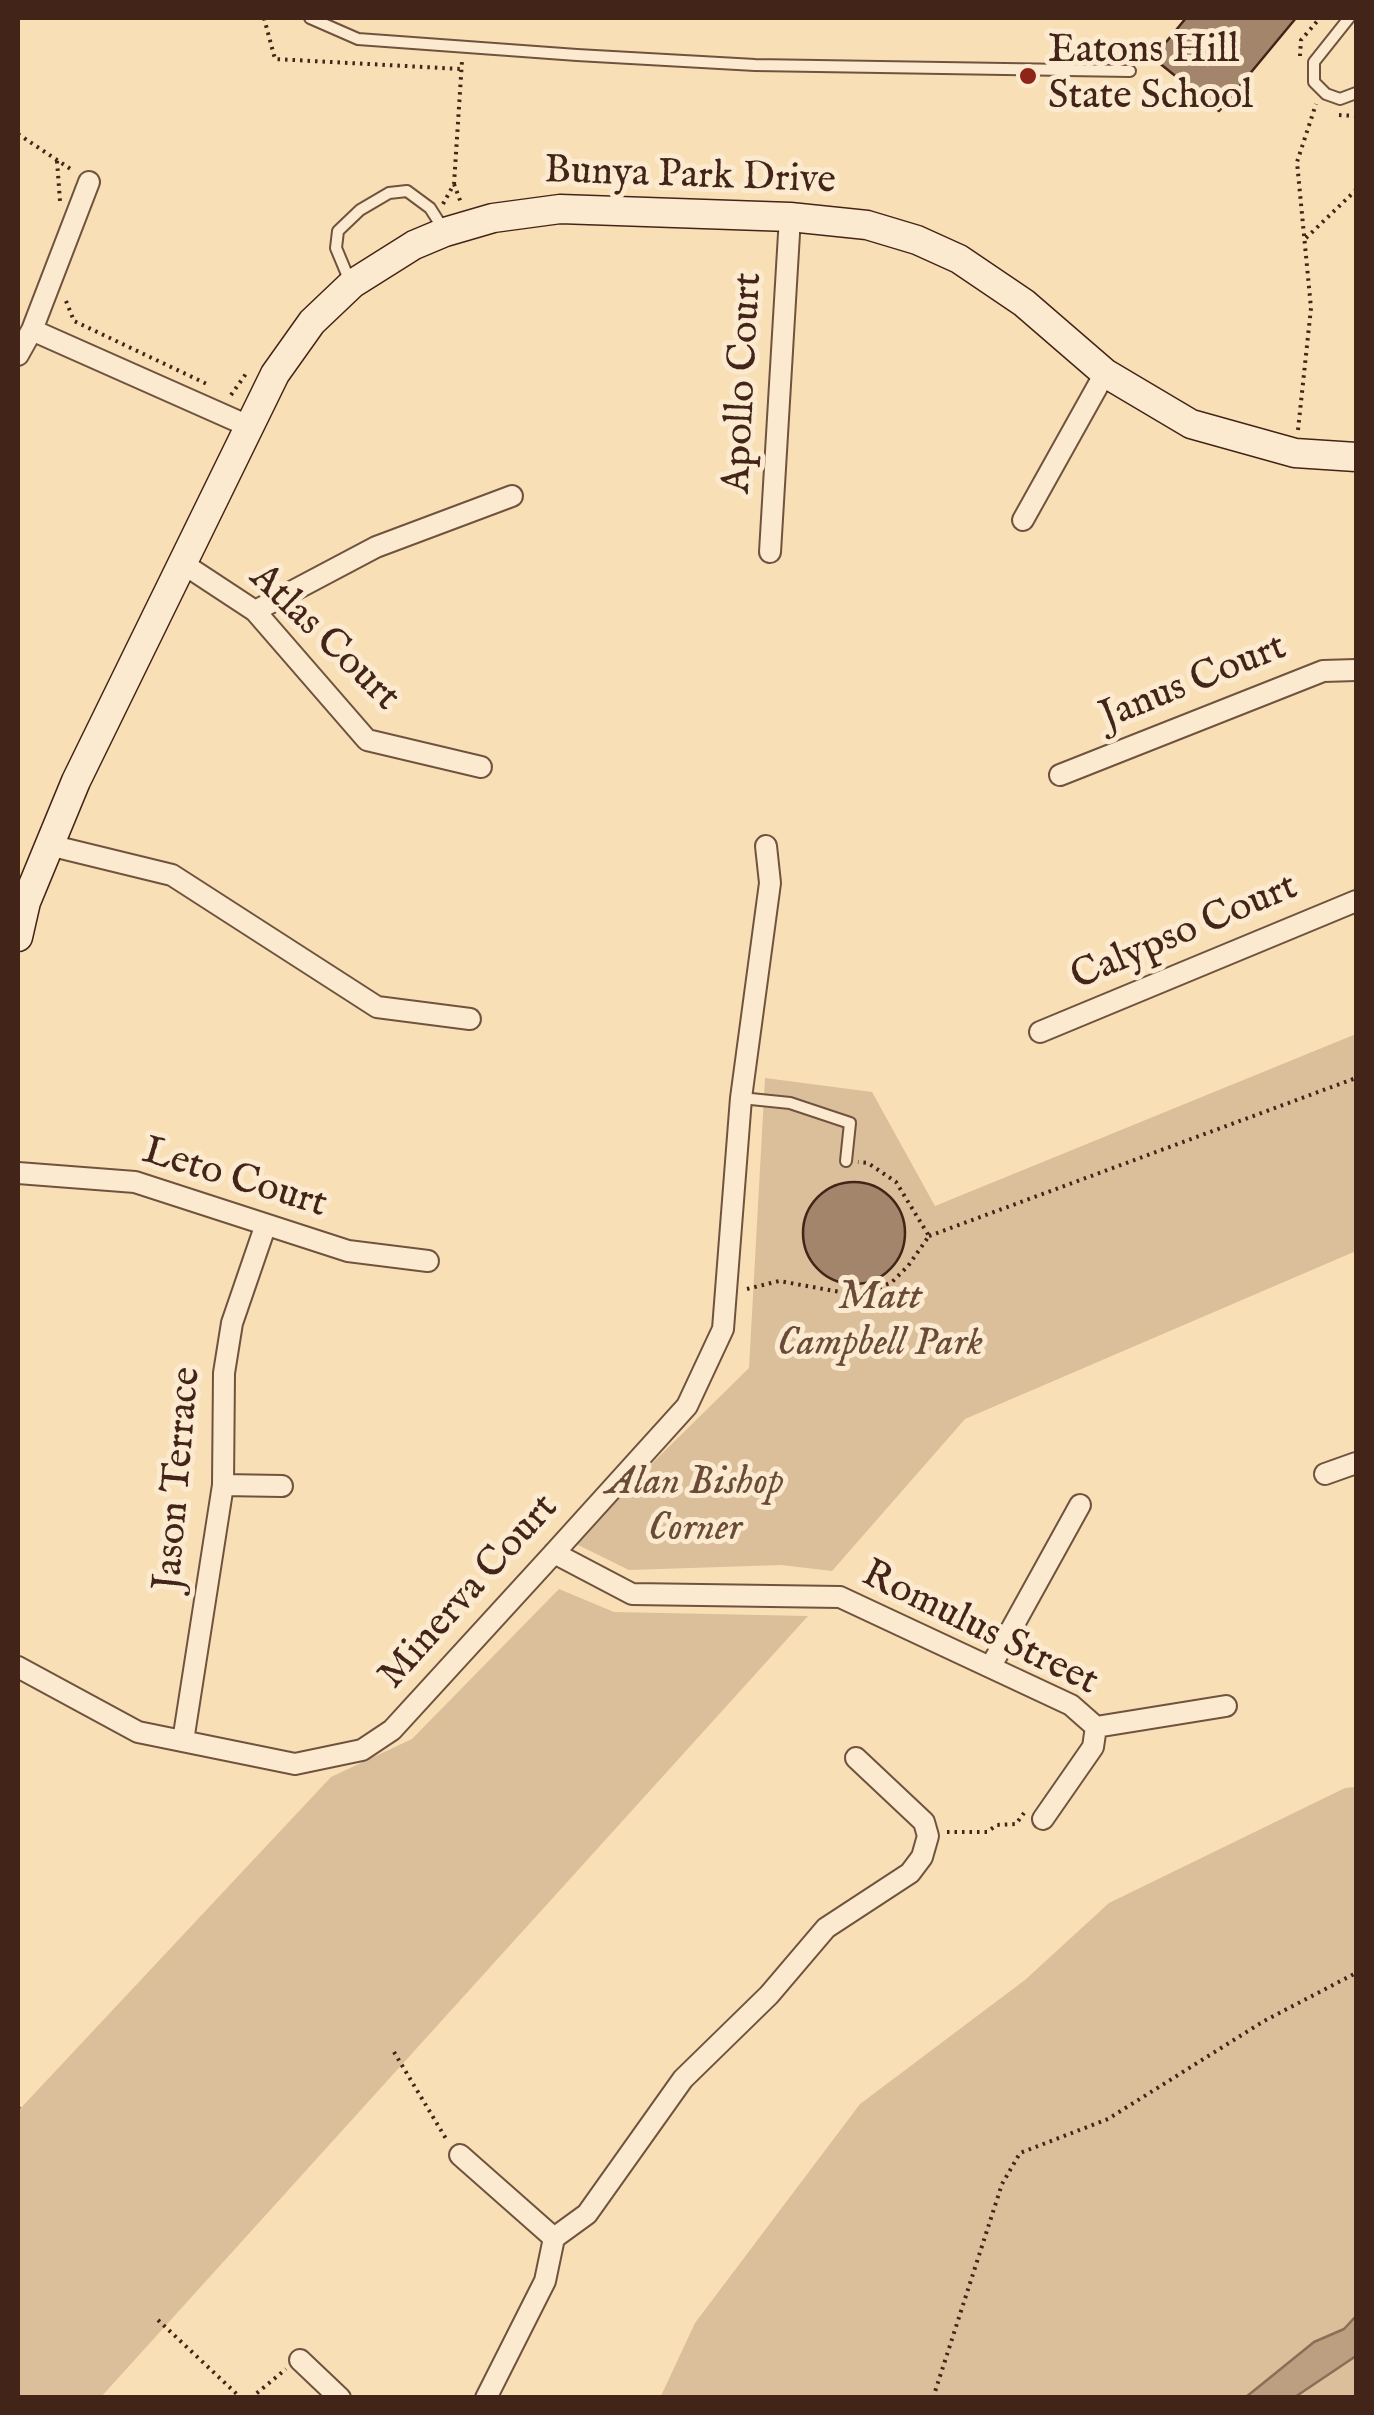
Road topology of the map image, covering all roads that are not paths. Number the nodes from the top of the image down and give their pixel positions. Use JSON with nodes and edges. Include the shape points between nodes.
{"nodes":[{"id":1,"x":310,"y":18,"type":"edge"},
{"id":2,"x":1348,"y":18,"type":"edge"},
{"id":3,"x":1130,"y":70,"type":"dead end"},
{"id":4,"x":1356,"y":93,"type":"edge"},
{"id":5,"x":88,"y":182,"type":"road end"},
{"id":6,"x":790,"y":217,"type":"junction"},
{"id":7,"x":444,"y":218,"type":"junction"},
{"id":8,"x":352,"y":284,"type":"junction"},
{"id":9,"x":32,"y":330,"type":"junction"},
{"id":10,"x":18,"y":354,"type":"edge"},
{"id":11,"x":1105,"y":373,"type":"junction"},
{"id":12,"x":246,"y":426,"type":"junction"},
{"id":13,"x":1356,"y":458,"type":"edge"},
{"id":14,"x":512,"y":496,"type":"dead end"},
{"id":15,"x":1023,"y":520,"type":"dead end"},
{"id":16,"x":770,"y":552,"type":"dead end"},
{"id":17,"x":182,"y":563,"type":"junction"},
{"id":18,"x":255,"y":611,"type":"junction"},
{"id":19,"x":1356,"y":670,"type":"edge"},
{"id":20,"x":481,"y":767,"type":"dead end"},
{"id":21,"x":1060,"y":775,"type":"dead end"},
{"id":22,"x":48,"y":844,"type":"junction"},
{"id":23,"x":766,"y":846,"type":"dead end"},
{"id":24,"x":1356,"y":900,"type":"edge"},
{"id":25,"x":22,"y":901,"type":"edge"},
{"id":26,"x":18,"y":937,"type":"edge"},
{"id":27,"x":470,"y":1019,"type":"dead end"},
{"id":28,"x":1040,"y":1032,"type":"dead end"},
{"id":29,"x":741,"y":1098,"type":"junction"},
{"id":30,"x":846,"y":1160,"type":"road end"},
{"id":31,"x":18,"y":1173,"type":"edge"},
{"id":32,"x":265,"y":1227,"type":"junction"},
{"id":33,"x":428,"y":1261,"type":"dead end"},
{"id":34,"x":1356,"y":1462,"type":"edge"},
{"id":35,"x":1325,"y":1474,"type":"dead end"},
{"id":36,"x":223,"y":1485,"type":"junction"},
{"id":37,"x":282,"y":1486,"type":"dead end"},
{"id":38,"x":1080,"y":1504,"type":"dead end"},
{"id":39,"x":554,"y":1553,"type":"junction"},
{"id":40,"x":991,"y":1666,"type":"junction"},
{"id":41,"x":18,"y":1667,"type":"edge"},
{"id":42,"x":1226,"y":1706,"type":"dead end"},
{"id":43,"x":1096,"y":1727,"type":"junction"},
{"id":44,"x":183,"y":1742,"type":"junction"},
{"id":45,"x":856,"y":1758,"type":"dead end"},
{"id":46,"x":1043,"y":1819,"type":"road end"},
{"id":47,"x":460,"y":2155,"type":"road end"},
{"id":48,"x":554,"y":2238,"type":"junction"},
{"id":49,"x":300,"y":2360,"type":"road end"},
{"id":50,"x":340,"y":2398,"type":"edge"},
{"id":51,"x":486,"y":2398,"type":"edge"}],
"edges":[{"from":1,"to":3,"type":"lane","via":[[358,39],[577,56]]},
{"from":2,"to":4,"type":"lane","via":[[1314,62],[1314,82],[1340,99]]},
{"from":5,"to":9,"type":"street"},
{"from":6,"to":7,"type":"street","name":"Bunya Park Drive","via":[[560,209]]},
{"from":6,"to":11,"type":"street","name":"Bunya Park Drive","via":[[866,225],[959,259]]},
{"from":6,"to":16,"type":"street","name":"Apollo Court"},
{"from":7,"to":8,"type":"street","name":"Bunya Park Drive"},
{"from":7,"to":8,"type":"lane","via":[[407,191],[388,193],[360,210],[338,231],[336,248]]},
{"from":8,"to":12,"type":"street","name":"Bunya Park Drive","via":[[293,346]]},
{"from":9,"to":10,"type":"street"},
{"from":9,"to":12,"type":"street"},
{"from":11,"to":13,"type":"street","name":"Bunya Park Drive","via":[[1208,430],[1295,452]]},
{"from":11,"to":15,"type":"street"},
{"from":12,"to":17,"type":"street","name":"Bunya Park Drive"},
{"from":14,"to":18,"type":"street","via":[[376,547]]},
{"from":17,"to":18,"type":"street","name":"Atlas Court"},
{"from":17,"to":22,"type":"street","name":"Bunya Park Drive"},
{"from":18,"to":20,"type":"street","name":"Atlas Court","via":[[367,740]]},
{"from":19,"to":21,"type":"street","name":"Janus Court","via":[[1323,671]]},
{"from":22,"to":25,"type":"street","name":"Bunya Park Drive"},
{"from":22,"to":27,"type":"street","via":[[172,875],[377,1007]]},
{"from":23,"to":29,"type":"street","name":"Minerva Court","via":[[770,882]]},
{"from":24,"to":28,"type":"street","name":"Calypso Court"},
{"from":25,"to":26,"type":"street","name":"Bunya Park Drive"},
{"from":29,"to":30,"type":"lane","via":[[790,1104],[850,1123]]},
{"from":29,"to":39,"type":"street","name":"Minerva Court","via":[[723,1329],[687,1406]]},
{"from":31,"to":32,"type":"street","name":"Leto Court","via":[[135,1182]]},
{"from":32,"to":33,"type":"street","name":"Leto Court","via":[[348,1252]]},
{"from":32,"to":36,"type":"street","name":"Jason Terrace","via":[[232,1323],[224,1373]]},
{"from":34,"to":35,"type":"street"},
{"from":36,"to":37,"type":"street"},
{"from":36,"to":44,"type":"street","name":"Jason Terrace"},
{"from":38,"to":40,"type":"street"},
{"from":39,"to":40,"type":"street","name":"Romulus Street","via":[[632,1594],[840,1596]]},
{"from":39,"to":44,"type":"street","name":"Minerva Court","via":[[392,1730],[362,1750],[295,1764]]},
{"from":40,"to":43,"type":"street","name":"Romulus Street","via":[[1071,1705]]},
{"from":41,"to":44,"type":"street","name":"Minerva Court","via":[[138,1732]]},
{"from":42,"to":43,"type":"street"},
{"from":43,"to":46,"type":"street","name":"Romulus Street","via":[[1093,1747]]},
{"from":45,"to":48,"type":"street","via":[[915,1810],[928,1836],[922,1857],[910,1873],[826,1928],[770,1995],[682,2079],[597,2201]]},
{"from":47,"to":48,"type":"street"},
{"from":48,"to":51,"type":"street","via":[[545,2281]]},
{"from":49,"to":50,"type":"street"}]}
